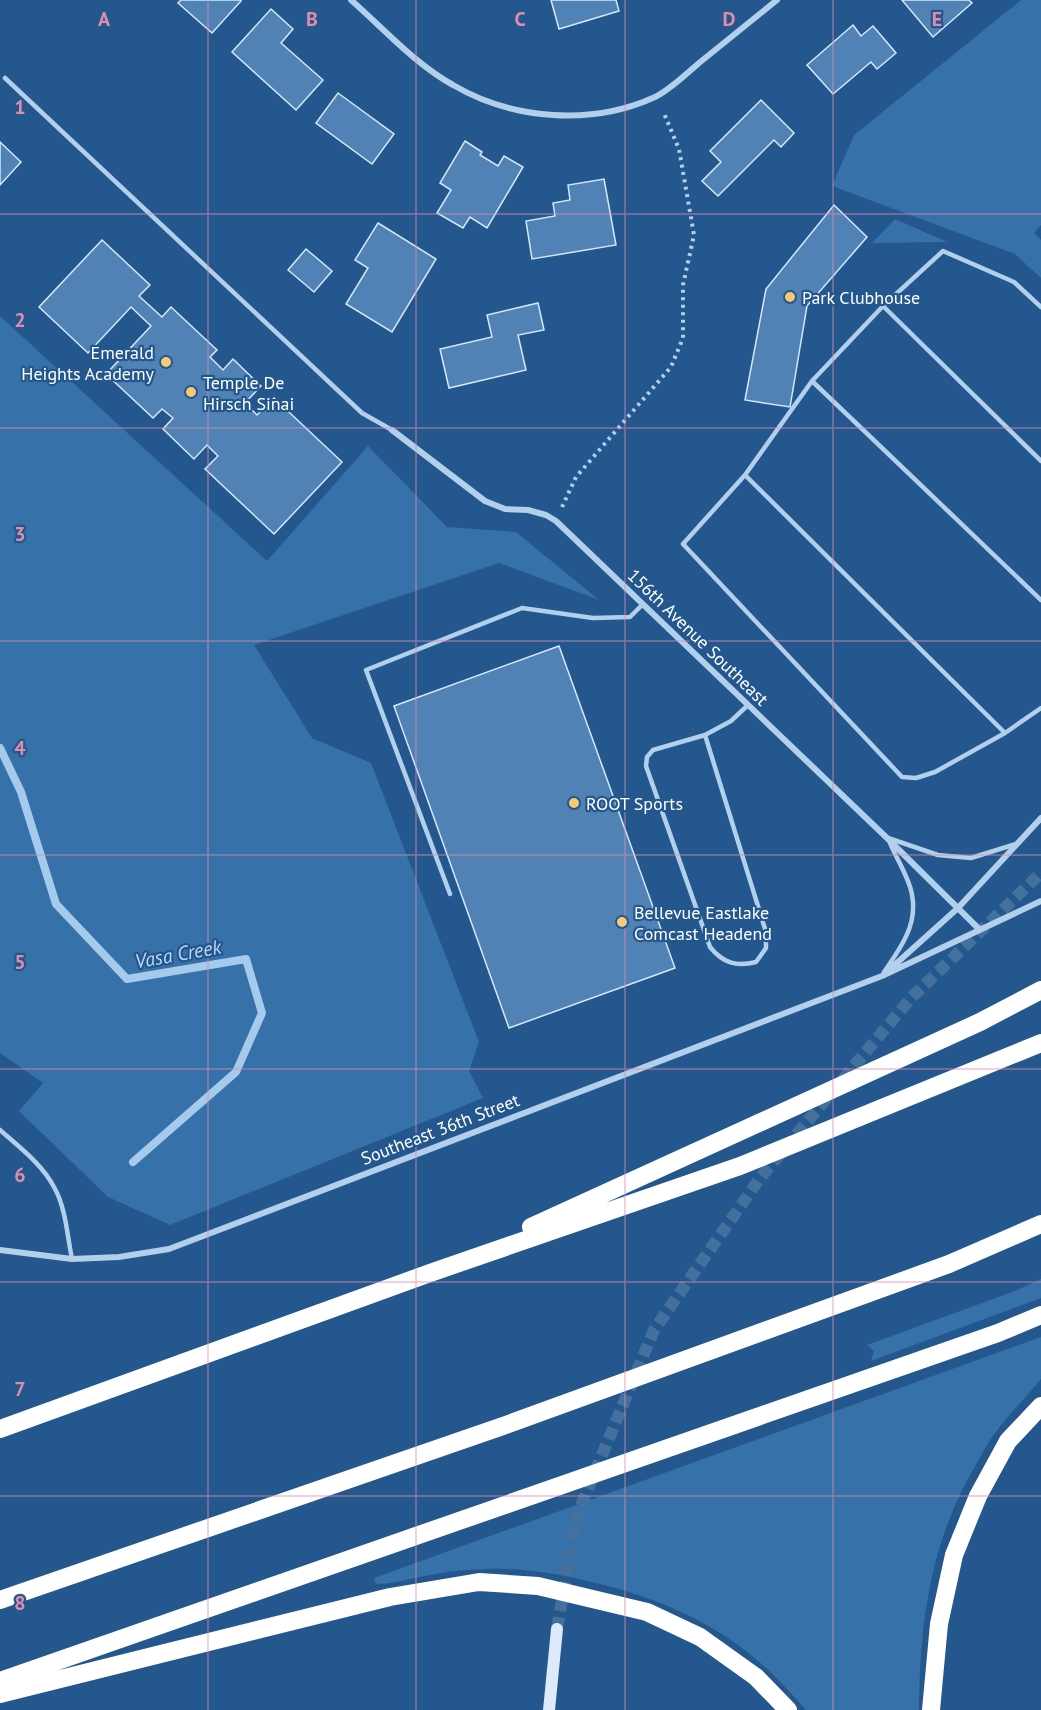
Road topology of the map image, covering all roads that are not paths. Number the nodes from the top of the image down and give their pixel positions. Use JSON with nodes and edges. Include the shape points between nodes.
{"nodes":[{"id":1,"x":351,"y":0,"type":"edge"},
{"id":2,"x":777,"y":0,"type":"edge"},
{"id":3,"x":5,"y":78,"type":"dead end"},
{"id":4,"x":883,"y":306,"type":"junction"},
{"id":5,"x":1041,"y":308,"type":"edge"},
{"id":6,"x":812,"y":381,"type":"junction"},
{"id":7,"x":392,"y":430,"type":"joint"},
{"id":8,"x":1041,"y":461,"type":"edge"},
{"id":9,"x":745,"y":475,"type":"junction"},
{"id":10,"x":1041,"y":600,"type":"edge"},
{"id":11,"x":643,"y":604,"type":"junction"},
{"id":12,"x":748,"y":705,"type":"junction"},
{"id":13,"x":1041,"y":708,"type":"edge"},
{"id":14,"x":1005,"y":733,"type":"junction"},
{"id":15,"x":705,"y":735,"type":"junction"},
{"id":16,"x":1041,"y":818,"type":"edge"},
{"id":17,"x":887,"y":838,"type":"junction"},
{"id":18,"x":1016,"y":844,"type":"junction"},
{"id":19,"x":450,"y":894,"type":"dead end"},
{"id":20,"x":1041,"y":901,"type":"edge"},
{"id":21,"x":958,"y":908,"type":"junction"},
{"id":22,"x":979,"y":929,"type":"junction"},
{"id":23,"x":882,"y":976,"type":"junction"},
{"id":24,"x":1041,"y":990,"type":"edge"},
{"id":25,"x":1041,"y":1043,"type":"edge"},
{"id":26,"x":0,"y":1130,"type":"edge"},
{"id":27,"x":1041,"y":1224,"type":"edge"},
{"id":28,"x":0,"y":1250,"type":"edge"},
{"id":29,"x":72,"y":1259,"type":"junction"},
{"id":30,"x":430,"y":1273,"type":"junction"},
{"id":31,"x":1041,"y":1316,"type":"edge"},
{"id":32,"x":1041,"y":1406,"type":"edge"},
{"id":33,"x":0,"y":1429,"type":"edge"},
{"id":34,"x":0,"y":1600,"type":"edge"},
{"id":35,"x":557,"y":1629,"type":"tunnel mouth"},
{"id":36,"x":0,"y":1681,"type":"edge"},
{"id":37,"x":0,"y":1694,"type":"edge"},
{"id":38,"x":549,"y":1710,"type":"edge"},
{"id":39,"x":788,"y":1710,"type":"edge"},
{"id":40,"x":931,"y":1710,"type":"edge"}],
"edges":[{"from":1,"to":2,"type":"street","via":[[416,58],[451,84],[484,101],[530,113],[603,114],[657,96]]},
{"from":3,"to":7,"type":"lane","via":[[362,413]]},
{"from":4,"to":5,"type":"lane","via":[[943,251],[1014,282]]},
{"from":4,"to":6,"type":"lane"},
{"from":4,"to":8,"type":"lane"},
{"from":6,"to":9,"type":"lane"},
{"from":6,"to":10,"type":"lane"},
{"from":7,"to":11,"type":"street","name":"156th Avenue Southeast","via":[[485,501],[505,509],[546,515],[556,521]]},
{"from":9,"to":14,"type":"lane"},
{"from":9,"to":14,"type":"lane","via":[[683,544],[902,777],[916,778],[934,772]]},
{"from":11,"to":12,"type":"street","name":"156th Avenue Southeast"},
{"from":11,"to":19,"type":"lane","via":[[630,617],[593,618],[522,608],[366,670]]},
{"from":12,"to":15,"type":"lane","via":[[731,721]]},
{"from":12,"to":17,"type":"street","name":"156th Avenue Southeast"},
{"from":13,"to":14,"type":"lane"},
{"from":15,"to":15,"type":"lane","via":[[766,932],[766,948],[756,962],[743,965],[728,963],[710,947],[646,766],[653,750]]},
{"from":16,"to":18,"type":"street"},
{"from":17,"to":18,"type":"lane","via":[[938,855],[971,858]]},
{"from":17,"to":21,"type":"street","name":"156th Avenue Southeast"},
{"from":17,"to":23,"type":"lane","via":[[912,894],[913,916],[905,942]]},
{"from":18,"to":21,"type":"street"},
{"from":20,"to":22,"type":"street","name":"Southeast 36th Street"},
{"from":21,"to":22,"type":"street","name":"156th Avenue Southeast"},
{"from":21,"to":23,"type":"street"},
{"from":22,"to":23,"type":"street","name":"Southeast 36th Street"},
{"from":23,"to":29,"type":"street","name":"Southeast 36th Street","via":[[169,1249]]},
{"from":24,"to":30,"type":"highway","via":[[980,1022]]},
{"from":25,"to":30,"type":"highway","via":[[740,1166]]},
{"from":26,"to":29,"type":"lane","via":[[38,1164],[54,1187]]},
{"from":27,"to":34,"type":"highway","via":[[949,1264],[503,1426]]},
{"from":28,"to":29,"type":"street","name":"Southeast 36th Street"},
{"from":30,"to":33,"type":"highway"},
{"from":31,"to":36,"type":"highway"},
{"from":32,"to":40,"type":"highway","via":[[1008,1441],[978,1496],[954,1555],[939,1624]]},
{"from":35,"to":38,"type":"street"},
{"from":37,"to":39,"type":"highway","via":[[390,1597],[479,1582],[538,1586],[647,1612],[700,1637],[756,1677]]}]}
